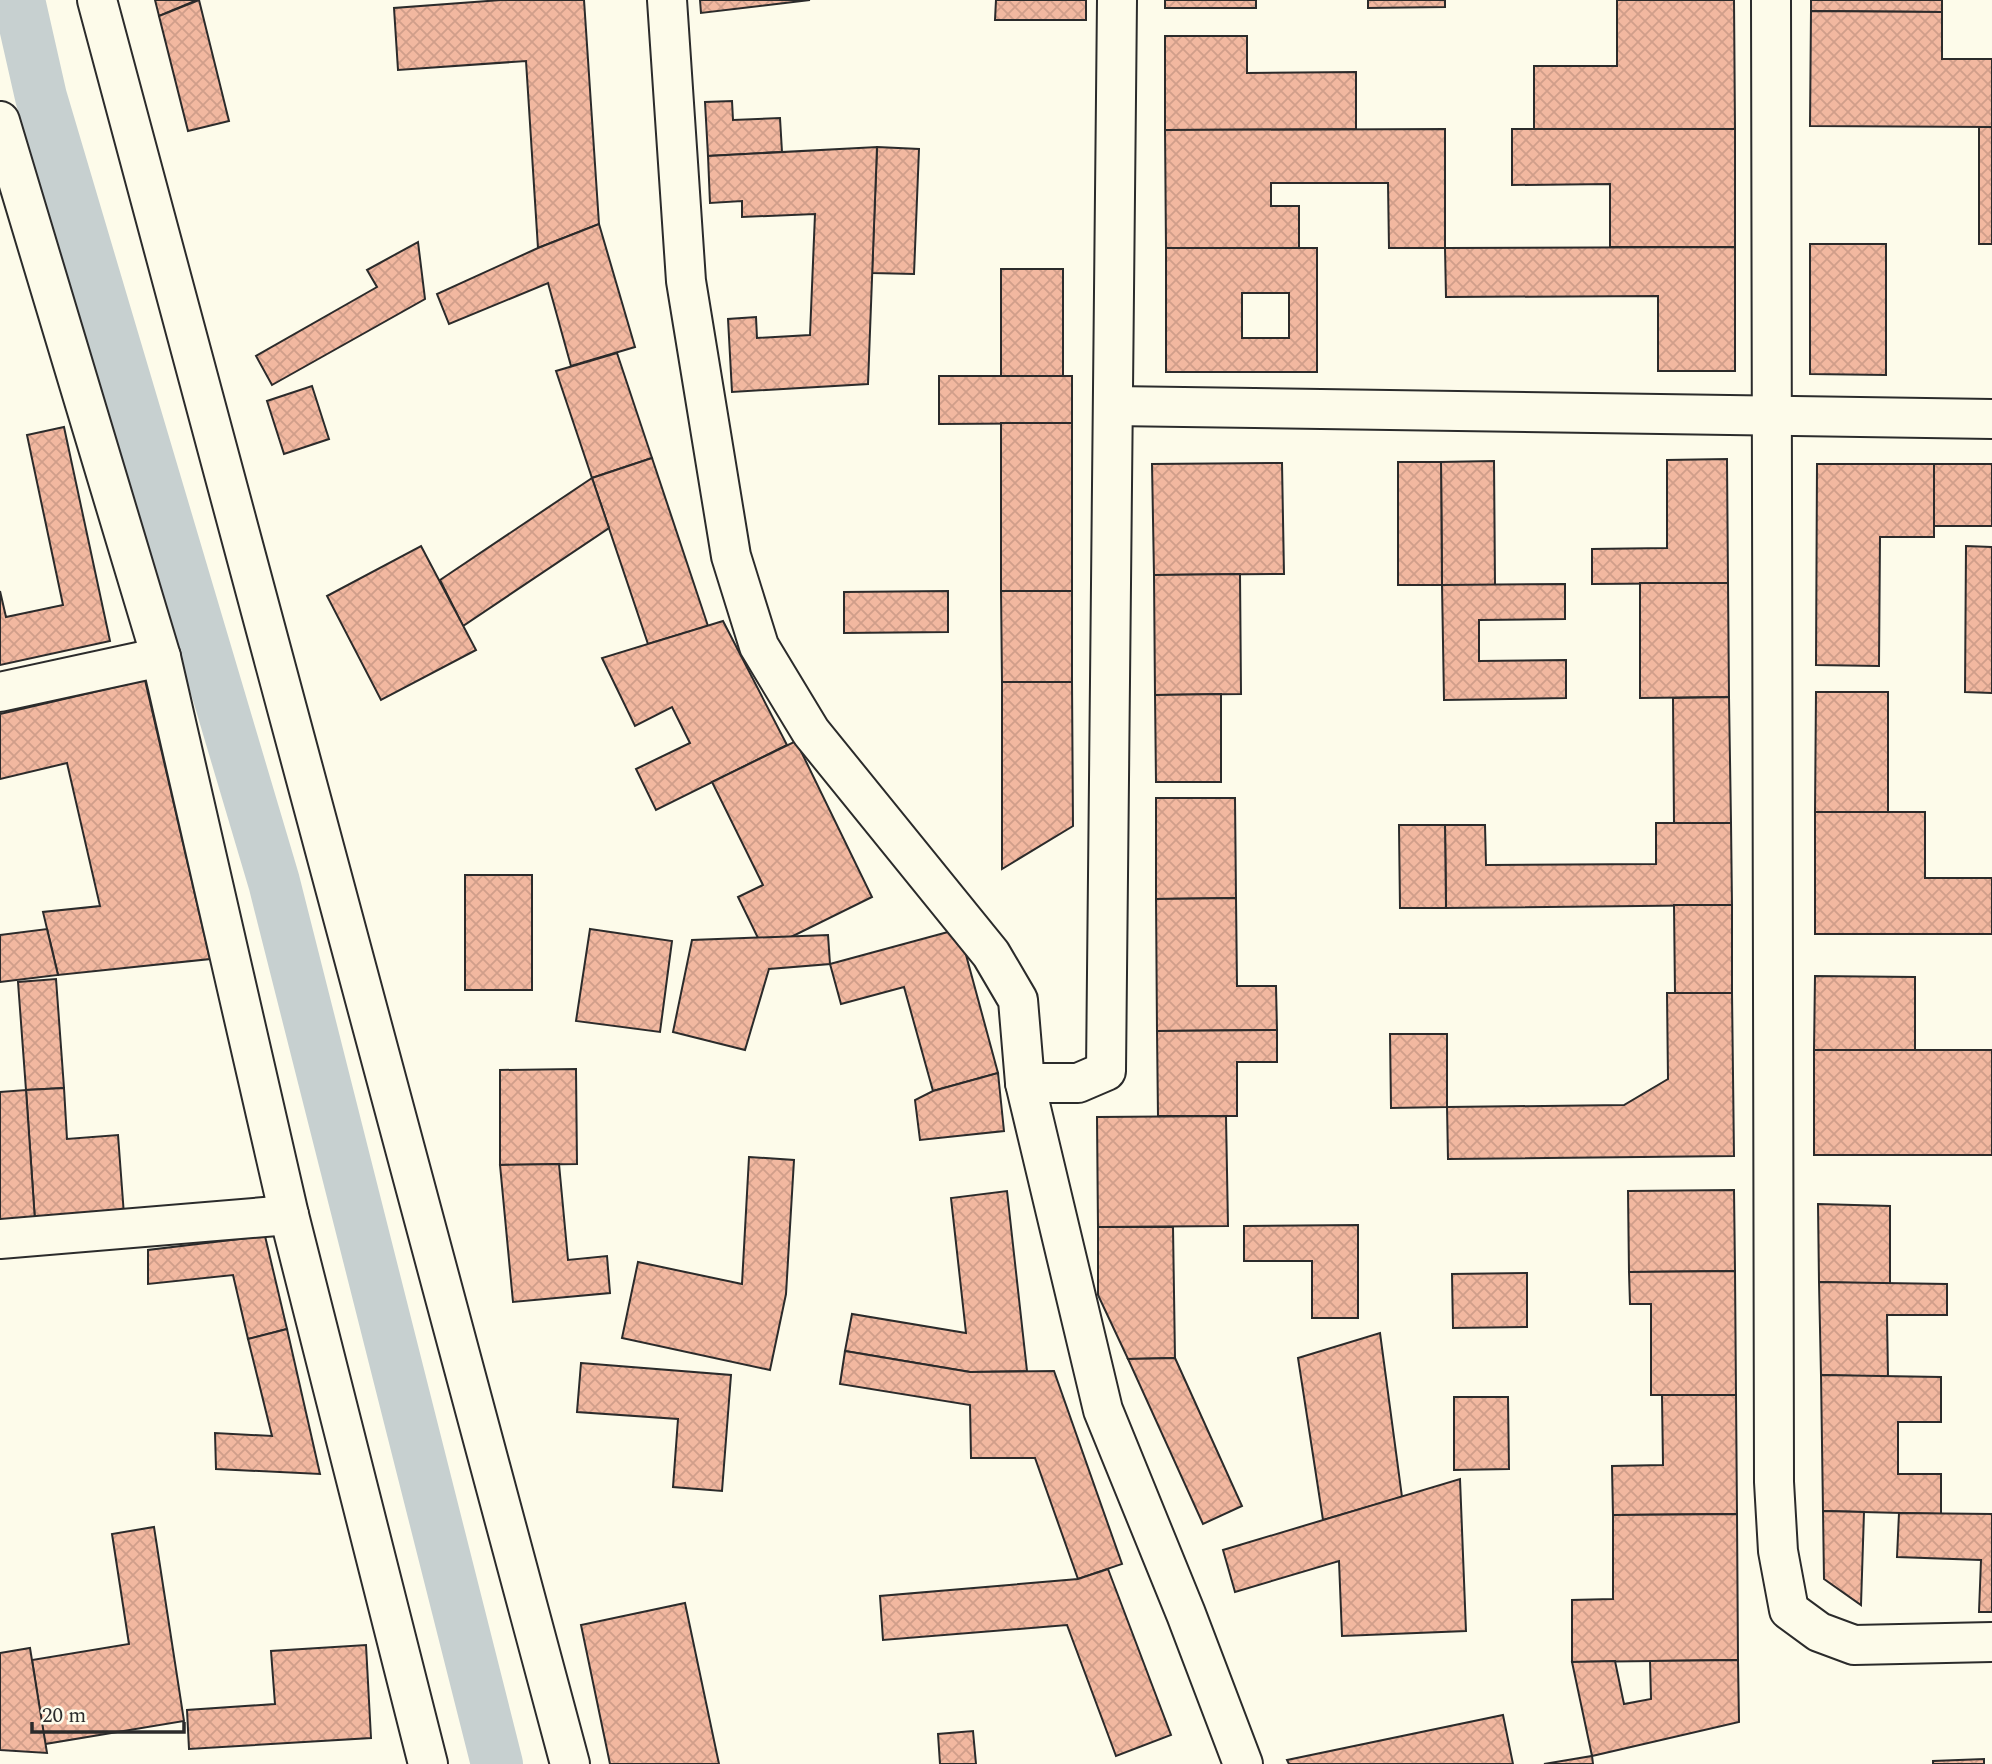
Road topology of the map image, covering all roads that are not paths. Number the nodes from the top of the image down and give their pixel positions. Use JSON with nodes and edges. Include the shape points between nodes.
{"nodes":[{"id":1,"x":97,"y":0,"type":"edge"},
{"id":2,"x":667,"y":0,"type":"edge"},
{"id":3,"x":1116,"y":0,"type":"edge"},
{"id":4,"x":1771,"y":0,"type":"edge"},
{"id":5,"x":0,"y":121,"type":"edge"},
{"id":6,"x":1113,"y":406,"type":"junction"},
{"id":7,"x":1770,"y":417,"type":"junction"},
{"id":8,"x":1992,"y":419,"type":"edge"},
{"id":9,"x":162,"y":657,"type":"junction"},
{"id":10,"x":0,"y":692,"type":"edge"},
{"id":11,"x":1025,"y":1083,"type":"junction"},
{"id":12,"x":289,"y":1214,"type":"junction"},
{"id":13,"x":0,"y":1239,"type":"edge"},
{"id":14,"x":1992,"y":1642,"type":"edge"},
{"id":15,"x":428,"y":1764,"type":"edge"},
{"id":16,"x":570,"y":1764,"type":"edge"},
{"id":17,"x":1243,"y":1764,"type":"edge"}],
"edges":[{"from":1,"to":16,"type":"street"},
{"from":2,"to":11,"type":"street","via":[[686,281],[731,556],[759,646],[811,732],[991,954],[1018,1000]]},
{"from":3,"to":6,"type":"street"},
{"from":4,"to":7,"type":"street"},
{"from":5,"to":9,"type":"street"},
{"from":6,"to":7,"type":"street"},
{"from":6,"to":11,"type":"street","via":[[1106,1071],[1078,1083]]},
{"from":7,"to":8,"type":"street"},
{"from":7,"to":14,"type":"street","via":[[1774,1482],[1778,1551],[1789,1610],[1819,1632],[1854,1646]]},
{"from":9,"to":10,"type":"street"},
{"from":9,"to":12,"type":"street"},
{"from":11,"to":17,"type":"street","via":[[1103,1410]]},
{"from":12,"to":13,"type":"street"},
{"from":12,"to":15,"type":"street"}]}
